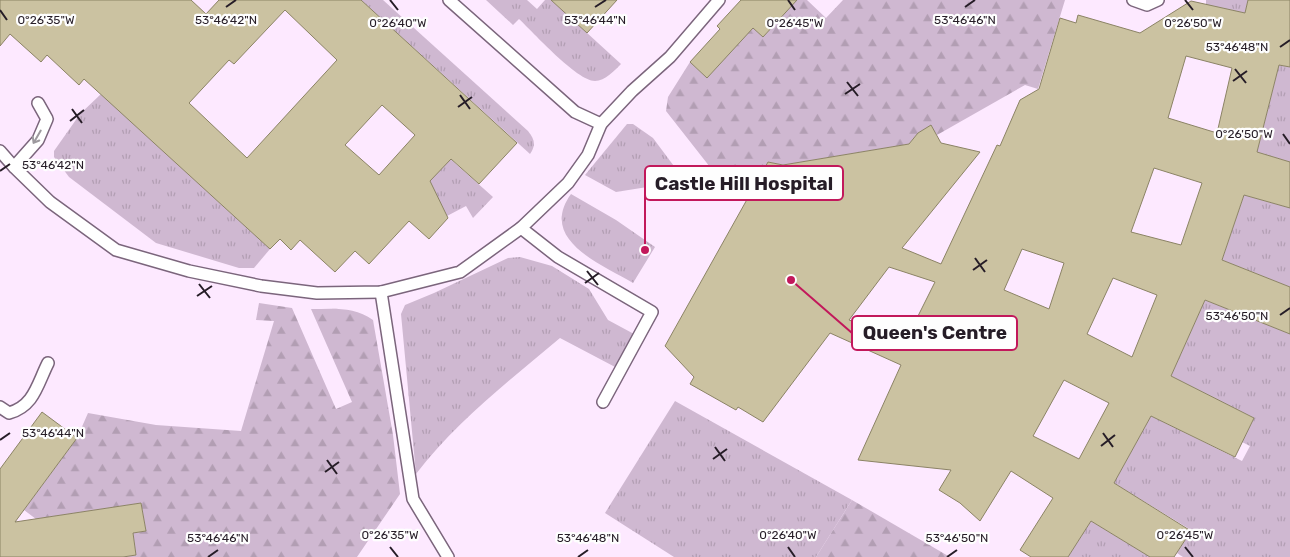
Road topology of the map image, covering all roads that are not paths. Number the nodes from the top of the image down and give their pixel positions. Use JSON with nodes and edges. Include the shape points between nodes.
{"nodes":[{"id":1,"x":449,"y":0,"type":"edge"},
{"id":2,"x":719,"y":0,"type":"edge"},
{"id":3,"x":1133,"y":0,"type":"edge"},
{"id":4,"x":1158,"y":0,"type":"edge"},
{"id":5,"x":38,"y":103,"type":"dead end"},
{"id":6,"x":601,"y":124,"type":"junction"},
{"id":7,"x":0,"y":151,"type":"edge"},
{"id":8,"x":14,"y":167,"type":"junction"},
{"id":9,"x":521,"y":228,"type":"junction"},
{"id":10,"x":381,"y":292,"type":"junction"},
{"id":11,"x":48,"y":363,"type":"dead end"},
{"id":12,"x":603,"y":402,"type":"dead end"},
{"id":13,"x":0,"y":407,"type":"edge"},
{"id":14,"x":448,"y":557,"type":"edge"}],
"edges":[{"from":1,"to":6,"type":"lane","via":[[575,112]]},
{"from":2,"to":6,"type":"lane","via":[[670,58]]},
{"from":3,"to":4,"type":"lane","via":[[1147,5]]},
{"from":5,"to":8,"type":"lane","one_way":true,"via":[[47,119],[38,140]]},
{"from":6,"to":9,"type":"lane","via":[[588,154],[568,183]]},
{"from":7,"to":8,"type":"lane"},
{"from":8,"to":10,"type":"lane","via":[[50,202],[116,250],[189,271],[261,286],[317,293]]},
{"from":9,"to":10,"type":"lane","via":[[460,272]]},
{"from":9,"to":12,"type":"lane","via":[[558,257],[652,312]]},
{"from":10,"to":14,"type":"lane","via":[[413,499]]},
{"from":11,"to":13,"type":"lane","via":[[29,403],[22,410],[9,413]]}]}
